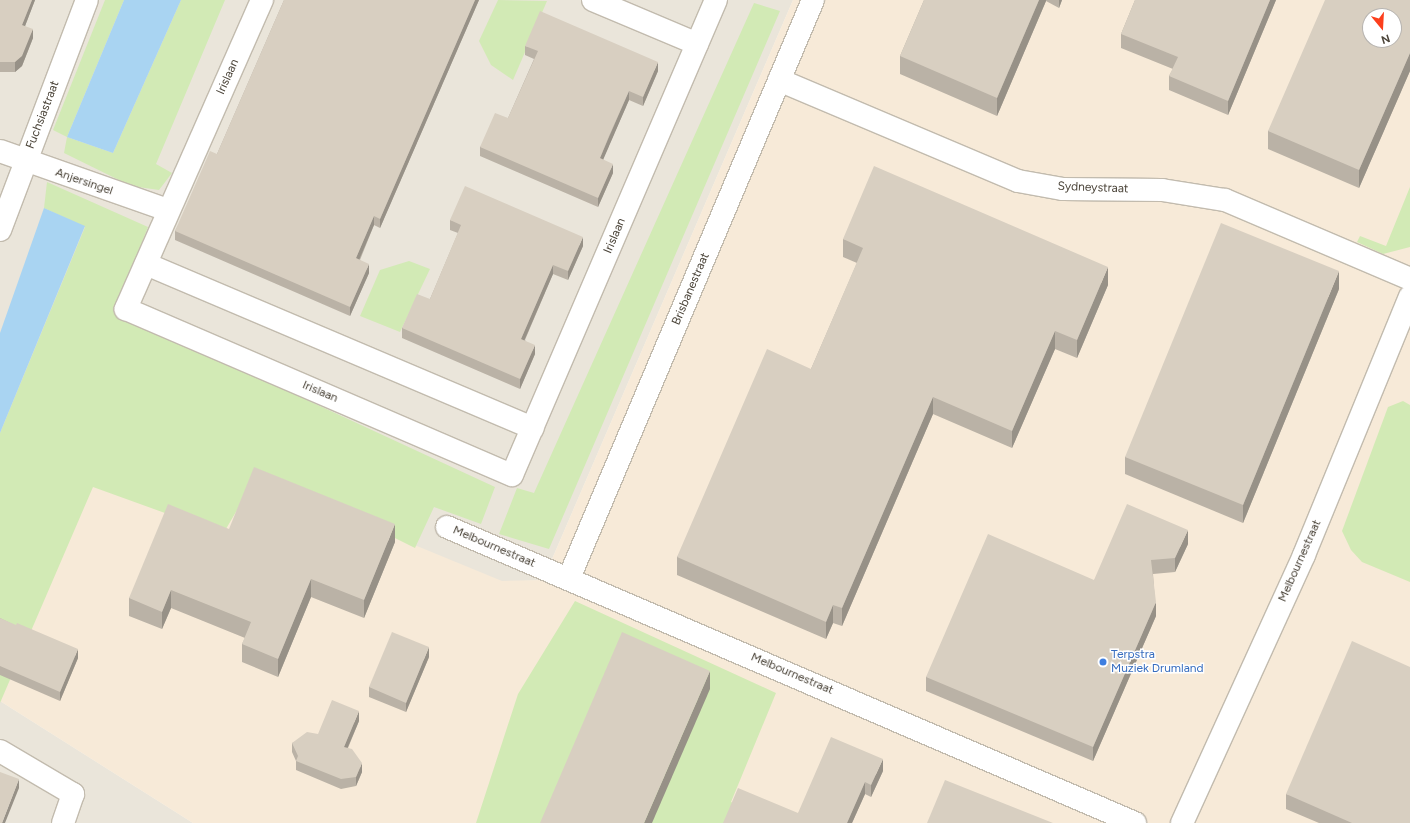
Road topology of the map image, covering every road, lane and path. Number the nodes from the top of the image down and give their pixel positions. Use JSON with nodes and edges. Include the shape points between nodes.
{"nodes":[{"id":1,"x":88,"y":0,"type":"edge"},
{"id":2,"x":262,"y":0,"type":"edge"},
{"id":3,"x":593,"y":0,"type":"edge"},
{"id":4,"x":716,"y":0,"type":"edge"},
{"id":5,"x":813,"y":0,"type":"edge"},
{"id":6,"x":697,"y":44,"type":"junction"},
{"id":7,"x":779,"y":80,"type":"junction"},
{"id":8,"x":0,"y":151,"type":"edge"},
{"id":9,"x":25,"y":162,"type":"junction"},
{"id":10,"x":168,"y":210,"type":"junction"},
{"id":11,"x":0,"y":230,"type":"edge"},
{"id":12,"x":146,"y":264,"type":"junction"},
{"id":13,"x":1410,"y":279,"type":"edge"},
{"id":14,"x":1410,"y":297,"type":"edge"},
{"id":15,"x":532,"y":428,"type":"junction"},
{"id":16,"x":447,"y":527,"type":"dead end"},
{"id":17,"x":569,"y":578,"type":"junction"},
{"id":18,"x":0,"y":751,"type":"edge"},
{"id":19,"x":63,"y":823,"type":"edge"},
{"id":20,"x":1135,"y":823,"type":"edge"},
{"id":21,"x":1182,"y":823,"type":"edge"}],
"edges":[{"from":1,"to":9,"type":"street","name":"Fuchsiastraat"},
{"from":2,"to":10,"type":"street","name":"Irislaan"},
{"from":3,"to":6,"type":"street"},
{"from":4,"to":6,"type":"street","name":"Irislaan"},
{"from":5,"to":7,"type":"street","name":"Brisbanestraat"},
{"from":6,"to":15,"type":"street","name":"Irislaan"},
{"from":7,"to":13,"type":"street","name":"Sydneystraat","via":[[1018,181],[1063,189],[1162,190],[1225,200]]},
{"from":7,"to":17,"type":"street","name":"Brisbanestraat"},
{"from":8,"to":9,"type":"street","name":"Anjersingel"},
{"from":9,"to":10,"type":"street","name":"Anjersingel"},
{"from":9,"to":11,"type":"street","name":"Fuchsiastraat"},
{"from":10,"to":12,"type":"street","name":"Irislaan"},
{"from":12,"to":15,"type":"street"},
{"from":12,"to":15,"type":"street","name":"Irislaan","via":[[126,309],[512,475]]},
{"from":14,"to":21,"type":"street","name":"Melbournestraat","via":[[1304,555]]},
{"from":16,"to":17,"type":"street","name":"Melbournestraat"},
{"from":17,"to":20,"type":"street","name":"Melbournestraat"},
{"from":18,"to":19,"type":"street","via":[[73,794]]}]}
